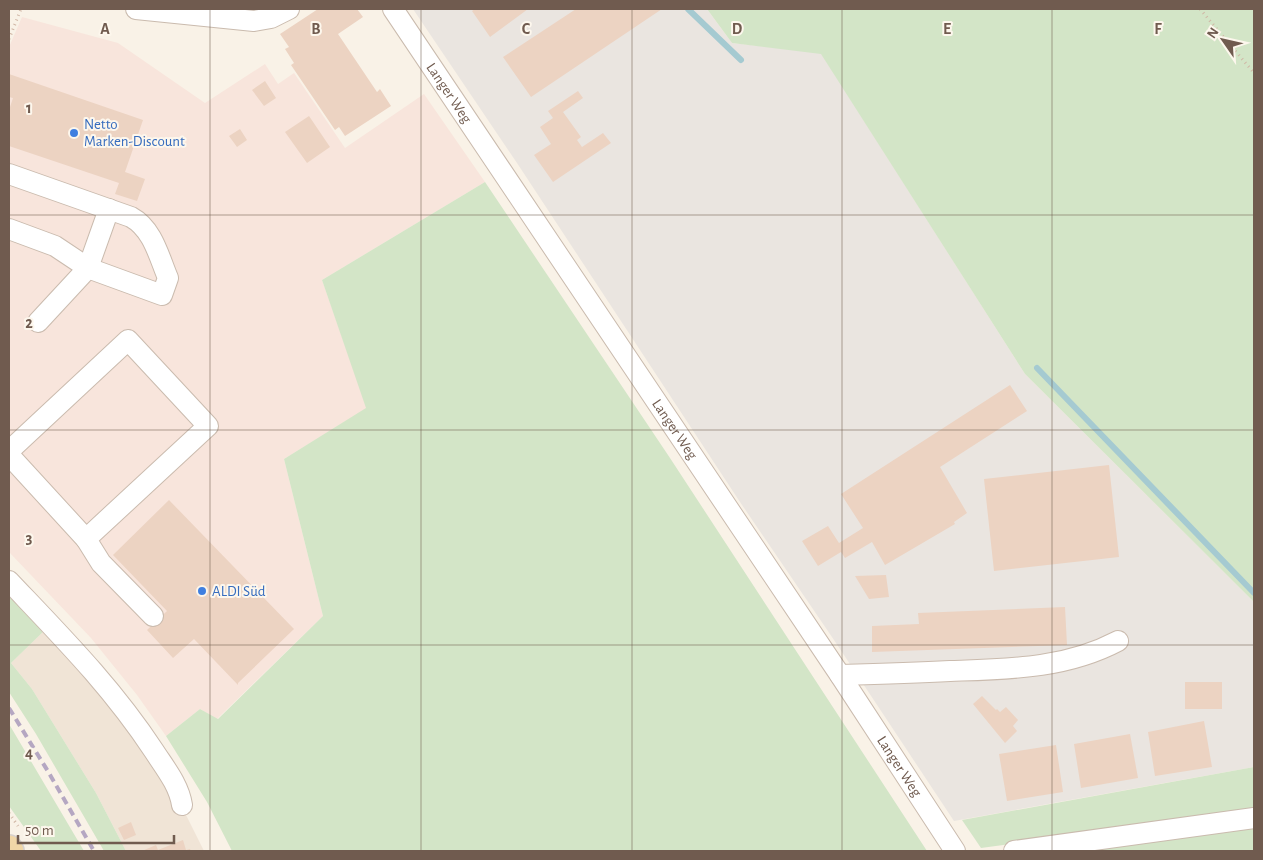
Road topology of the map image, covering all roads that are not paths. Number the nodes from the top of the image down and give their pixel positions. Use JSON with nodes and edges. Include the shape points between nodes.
{"nodes":[{"id":1,"x":136,"y":9,"type":"edge"},
{"id":2,"x":289,"y":9,"type":"edge"},
{"id":3,"x":393,"y":9,"type":"edge"},
{"id":4,"x":9,"y":174,"type":"edge"},
{"id":5,"x":109,"y":209,"type":"junction"},
{"id":6,"x":9,"y":229,"type":"edge"},
{"id":7,"x":88,"y":268,"type":"junction"},
{"id":8,"x":38,"y":322,"type":"dead end"},
{"id":9,"x":9,"y":451,"type":"edge"},
{"id":10,"x":9,"y":455,"type":"edge"},
{"id":11,"x":86,"y":539,"type":"junction"},
{"id":12,"x":9,"y":581,"type":"edge"},
{"id":13,"x":153,"y":616,"type":"dead end"},
{"id":14,"x":1118,"y":641,"type":"dead end"},
{"id":15,"x":840,"y":675,"type":"junction"},
{"id":16,"x":182,"y":805,"type":"dead end"},
{"id":17,"x":1254,"y":818,"type":"edge"},
{"id":18,"x":9,"y":848,"type":"edge"},
{"id":19,"x":11,"y":851,"type":"edge"},
{"id":20,"x":955,"y":851,"type":"edge"},
{"id":21,"x":1014,"y":851,"type":"edge"}],
"edges":[{"from":1,"to":2,"type":"street","via":[[254,21],[271,18]]},
{"from":3,"to":15,"type":"street","name":"Langer Weg"},
{"from":4,"to":5,"type":"street"},
{"from":5,"to":7,"type":"street"},
{"from":5,"to":7,"type":"street","via":[[134,219],[148,231],[168,278],[162,295]]},
{"from":6,"to":7,"type":"street","via":[[54,246]]},
{"from":7,"to":8,"type":"street"},
{"from":9,"to":11,"type":"street","via":[[128,340],[208,426]]},
{"from":10,"to":11,"type":"street"},
{"from":11,"to":13,"type":"street","via":[[101,563]]},
{"from":12,"to":16,"type":"street","via":[[79,654],[121,704],[168,772]]},
{"from":14,"to":15,"type":"street","via":[[1091,654],[1057,663],[988,670]]},
{"from":15,"to":20,"type":"street","name":"Langer Weg"},
{"from":17,"to":21,"type":"street"},
{"from":18,"to":19,"type":"main road"}]}
